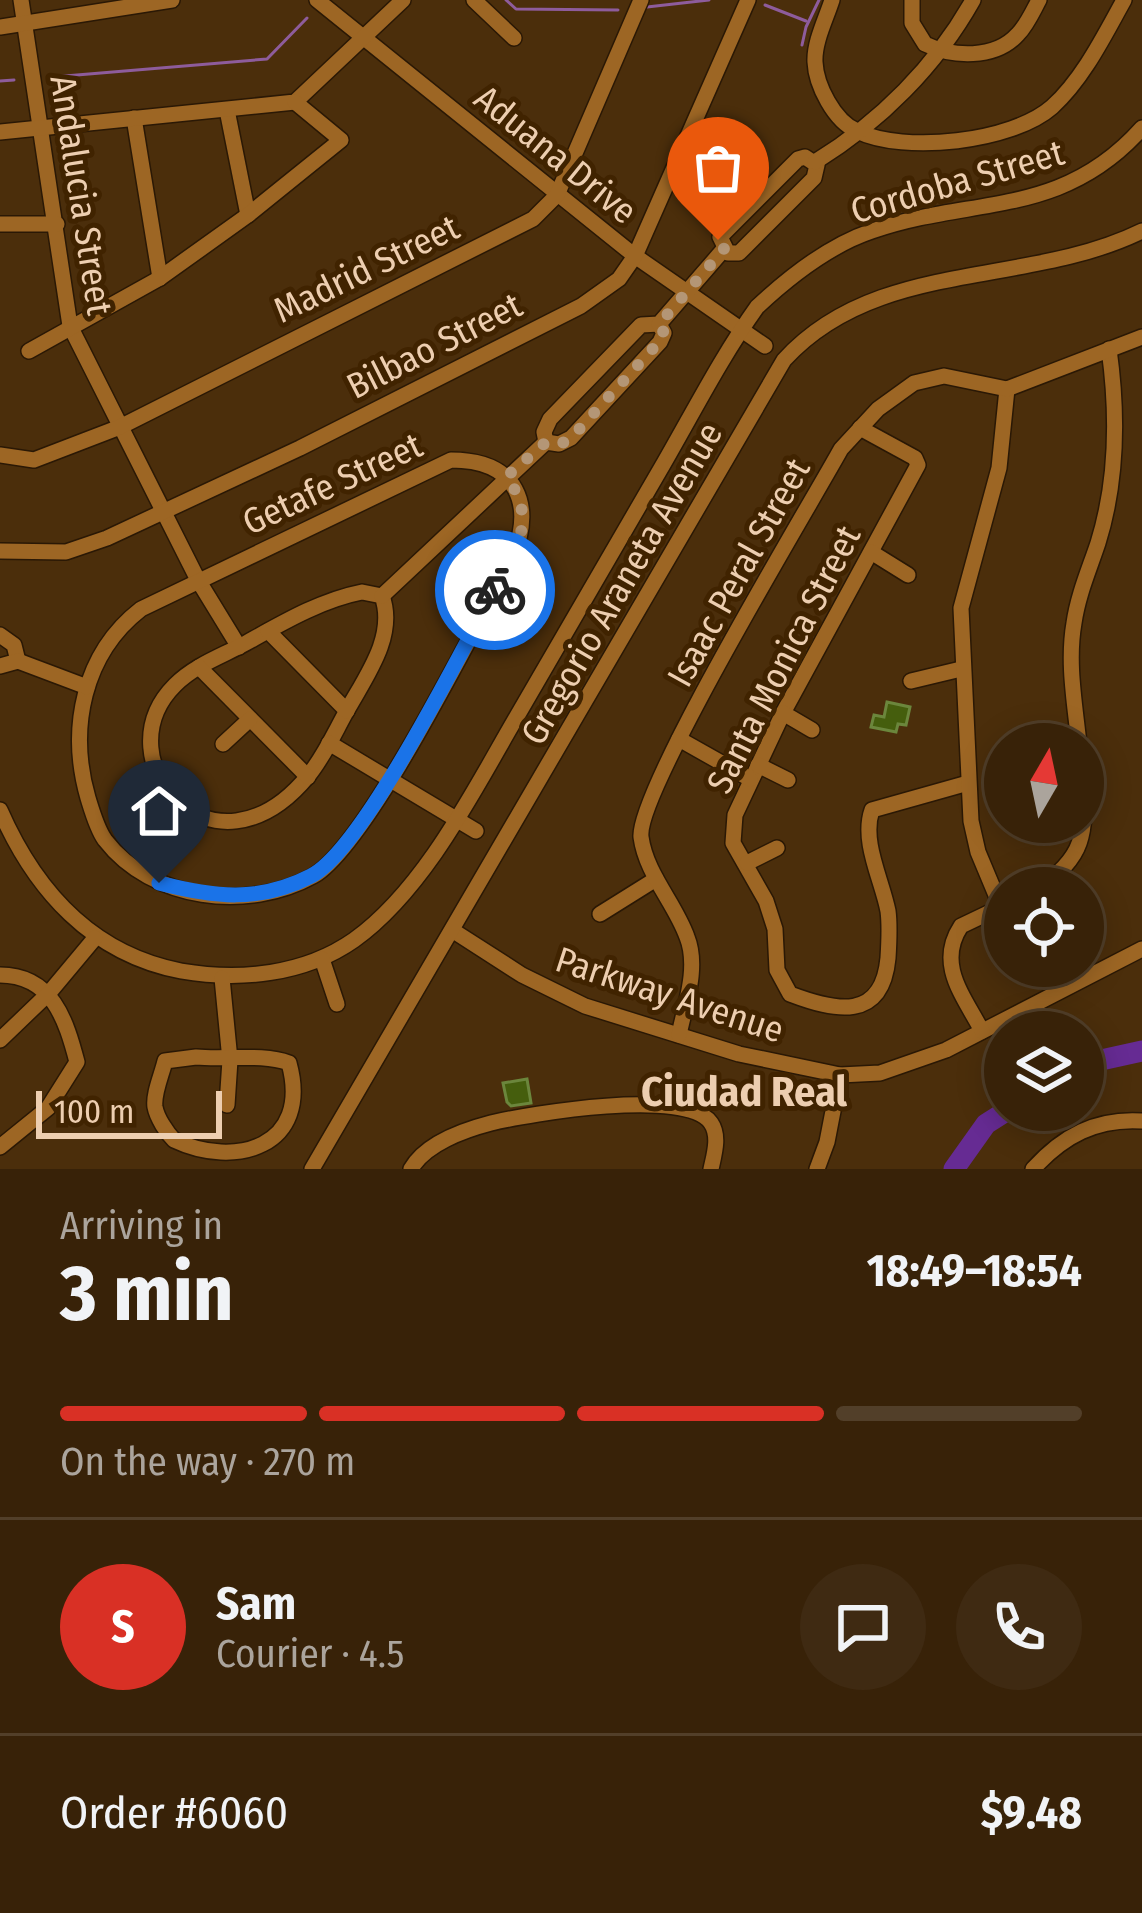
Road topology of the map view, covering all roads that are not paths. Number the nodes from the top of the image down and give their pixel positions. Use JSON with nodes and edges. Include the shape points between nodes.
{"nodes":[{"id":1,"x":21,"y":0,"type":"edge"},
{"id":2,"x":172,"y":0,"type":"edge"},
{"id":3,"x":317,"y":0,"type":"edge"},
{"id":4,"x":403,"y":0,"type":"edge"},
{"id":5,"x":474,"y":0,"type":"edge"},
{"id":6,"x":641,"y":0,"type":"edge"},
{"id":7,"x":832,"y":0,"type":"edge"},
{"id":8,"x":912,"y":0,"type":"edge"},
{"id":9,"x":973,"y":0,"type":"edge"},
{"id":10,"x":1039,"y":0,"type":"edge"},
{"id":11,"x":1124,"y":0,"type":"edge"},
{"id":12,"x":745,"y":7,"type":"edge"},
{"id":13,"x":25,"y":26,"type":"junction"},
{"id":14,"x":0,"y":27,"type":"edge"},
{"id":15,"x":365,"y":36,"type":"junction"},
{"id":16,"x":514,"y":38,"type":"dead end"},
{"id":17,"x":940,"y":51,"type":"junction"},
{"id":18,"x":295,"y":102,"type":"junction"},
{"id":19,"x":227,"y":110,"type":"junction"},
{"id":20,"x":134,"y":118,"type":"junction"},
{"id":21,"x":39,"y":128,"type":"junction"},
{"id":22,"x":1142,"y":128,"type":"edge"},
{"id":23,"x":856,"y":131,"type":"junction"},
{"id":24,"x":0,"y":132,"type":"edge"},
{"id":25,"x":815,"y":162,"type":"junction"},
{"id":26,"x":556,"y":195,"type":"junction"},
{"id":27,"x":248,"y":215,"type":"junction"},
{"id":28,"x":0,"y":224,"type":"edge"},
{"id":29,"x":57,"y":224,"type":"junction"},
{"id":30,"x":1142,"y":231,"type":"edge"},
{"id":31,"x":724,"y":249,"type":"junction"},
{"id":32,"x":635,"y":256,"type":"junction"},
{"id":33,"x":160,"y":278,"type":"junction"},
{"id":34,"x":689,"y":294,"type":"junction"},
{"id":35,"x":659,"y":324,"type":"junction"},
{"id":36,"x":70,"y":326,"type":"junction"},
{"id":37,"x":741,"y":329,"type":"junction"},
{"id":38,"x":1139,"y":338,"type":"edge"},
{"id":39,"x":764,"y":346,"type":"dead end"},
{"id":40,"x":1109,"y":349,"type":"junction"},
{"id":41,"x":29,"y":351,"type":"dead end"},
{"id":42,"x":1007,"y":389,"type":"junction"},
{"id":43,"x":120,"y":427,"type":"junction"},
{"id":44,"x":860,"y":428,"type":"junction"},
{"id":45,"x":546,"y":442,"type":"junction"},
{"id":46,"x":0,"y":454,"type":"edge"},
{"id":47,"x":506,"y":477,"type":"junction"},
{"id":48,"x":164,"y":509,"type":"junction"},
{"id":49,"x":0,"y":551,"type":"edge"},
{"id":50,"x":872,"y":552,"type":"junction"},
{"id":51,"x":908,"y":575,"type":"dead end"},
{"id":52,"x":198,"y":580,"type":"junction"},
{"id":53,"x":382,"y":596,"type":"junction"},
{"id":54,"x":268,"y":631,"type":"junction"},
{"id":55,"x":0,"y":635,"type":"edge"},
{"id":56,"x":239,"y":647,"type":"junction"},
{"id":57,"x":18,"y":661,"type":"junction"},
{"id":58,"x":0,"y":666,"type":"edge"},
{"id":59,"x":199,"y":667,"type":"junction"},
{"id":60,"x":961,"y":669,"type":"junction"},
{"id":61,"x":910,"y":681,"type":"dead end"},
{"id":62,"x":87,"y":687,"type":"junction"},
{"id":63,"x":346,"y":711,"type":"junction"},
{"id":64,"x":783,"y":713,"type":"junction"},
{"id":65,"x":250,"y":719,"type":"junction"},
{"id":66,"x":1078,"y":723,"type":"edge"},
{"id":67,"x":812,"y":730,"type":"dead end"},
{"id":68,"x":679,"y":739,"type":"junction"},
{"id":69,"x":329,"y":743,"type":"junction"},
{"id":70,"x":223,"y":744,"type":"dead end"},
{"id":71,"x":754,"y":772,"type":"junction"},
{"id":72,"x":308,"y":777,"type":"junction"},
{"id":73,"x":389,"y":779,"type":"junction"},
{"id":74,"x":788,"y":780,"type":"dead end"},
{"id":75,"x":968,"y":783,"type":"junction"},
{"id":76,"x":0,"y":810,"type":"edge"},
{"id":77,"x":455,"y":818,"type":"junction"},
{"id":78,"x":476,"y":831,"type":"dead end"},
{"id":79,"x":1080,"y":843,"type":"edge"},
{"id":80,"x":777,"y":848,"type":"dead end"},
{"id":81,"x":747,"y":863,"type":"junction"},
{"id":82,"x":985,"y":867,"type":"edge"},
{"id":83,"x":1061,"y":867,"type":"edge"},
{"id":84,"x":656,"y":879,"type":"junction"},
{"id":85,"x":600,"y":914,"type":"dead end"},
{"id":86,"x":984,"y":915,"type":"edge"},
{"id":87,"x":452,"y":930,"type":"junction"},
{"id":88,"x":95,"y":938,"type":"junction"},
{"id":89,"x":1142,"y":949,"type":"edge"},
{"id":90,"x":322,"y":959,"type":"junction"},
{"id":91,"x":0,"y":975,"type":"edge"},
{"id":92,"x":222,"y":978,"type":"junction"},
{"id":93,"x":49,"y":993,"type":"junction"},
{"id":94,"x":337,"y":1004,"type":"dead end"},
{"id":95,"x":982,"y":1031,"type":"junction"},
{"id":96,"x":679,"y":1036,"type":"junction"},
{"id":97,"x":0,"y":1040,"type":"edge"},
{"id":98,"x":230,"y":1060,"type":"junction"},
{"id":99,"x":840,"y":1075,"type":"junction"},
{"id":100,"x":227,"y":1106,"type":"dead end"},
{"id":101,"x":1142,"y":1120,"type":"edge"},
{"id":102,"x":0,"y":1147,"type":"edge"},
{"id":103,"x":312,"y":1169,"type":"edge"},
{"id":104,"x":411,"y":1169,"type":"edge"},
{"id":105,"x":711,"y":1169,"type":"edge"},
{"id":106,"x":818,"y":1169,"type":"edge"},
{"id":107,"x":1033,"y":1169,"type":"edge"}],
"edges":[{"from":1,"to":13,"type":"street","name":"Andalucia Street"},
{"from":2,"to":13,"type":"street"},
{"from":3,"to":15,"type":"street","name":"Aduana Drive"},
{"from":4,"to":15,"type":"street"},
{"from":5,"to":16,"type":"street"},
{"from":6,"to":26,"type":"street","name":"Madrid Street"},
{"from":7,"to":23,"type":"street","via":[[815,68],[829,103]]},
{"from":8,"to":17,"type":"street","via":[[916,33]]},
{"from":9,"to":17,"type":"street"},
{"from":10,"to":17,"type":"street","via":[[1007,43],[977,53]]},
{"from":11,"to":23,"type":"street","via":[[1052,108],[1022,126],[943,143]]},
{"from":12,"to":32,"type":"street","name":"Bilbao Street"},
{"from":13,"to":14,"type":"street"},
{"from":13,"to":21,"type":"street","name":"Andalucia Street"},
{"from":15,"to":18,"type":"street"},
{"from":15,"to":26,"type":"street","name":"Aduana Drive"},
{"from":17,"to":23,"type":"street"},
{"from":18,"to":19,"type":"street"},
{"from":18,"to":27,"type":"street","via":[[341,140]]},
{"from":19,"to":20,"type":"street"},
{"from":19,"to":27,"type":"street"},
{"from":20,"to":21,"type":"street"},
{"from":20,"to":33,"type":"street"},
{"from":21,"to":24,"type":"street"},
{"from":21,"to":29,"type":"street","name":"Andalucia Street"},
{"from":22,"to":37,"type":"street","name":"Cordoba Street","via":[[1088,174],[1040,196],[865,233],[783,283]]},
{"from":23,"to":25,"type":"street"},
{"from":25,"to":31,"type":"street","via":[[814,178],[740,253]]},
{"from":25,"to":31,"type":"street","via":[[798,159],[720,237]]},
{"from":26,"to":32,"type":"street","name":"Aduana Drive"},
{"from":26,"to":43,"type":"street","name":"Madrid Street","via":[[533,219]]},
{"from":27,"to":33,"type":"street"},
{"from":28,"to":29,"type":"street"},
{"from":29,"to":36,"type":"street","name":"Andalucia Street"},
{"from":30,"to":87,"type":"street","name":"Gregorio Araneta Avenue","via":[[1026,268],[886,294],[803,340],[784,360]]},
{"from":31,"to":34,"type":"street"},
{"from":32,"to":34,"type":"street","name":"Aduana Drive"},
{"from":32,"to":48,"type":"street","name":"Bilbao Street","via":[[619,279],[580,305]]},
{"from":33,"to":36,"type":"street"},
{"from":34,"to":35,"type":"street"},
{"from":34,"to":37,"type":"street","name":"Aduana Drive"},
{"from":35,"to":45,"type":"street","via":[[641,325],[580,388],[546,424]]},
{"from":35,"to":45,"type":"street","via":[[663,338],[571,438]]},
{"from":36,"to":41,"type":"street"},
{"from":36,"to":43,"type":"street","name":"Andalucia Street"},
{"from":37,"to":39,"type":"street","name":"Aduana Drive"},
{"from":37,"to":77,"type":"street","name":"Cordoba Street"},
{"from":38,"to":40,"type":"street"},
{"from":40,"to":42,"type":"street"},
{"from":40,"to":66,"type":"street","via":[[1114,454],[1072,646]]},
{"from":42,"to":44,"type":"street","name":"Isaac Peral Street","via":[[944,376],[914,382]]},
{"from":42,"to":60,"type":"street","via":[[999,468],[961,608]]},
{"from":43,"to":46,"type":"street","name":"Madrid Street","via":[[34,460]]},
{"from":43,"to":48,"type":"street","name":"Andalucia Street"},
{"from":44,"to":50,"type":"street","name":"Santa Monica Street","via":[[918,465]]},
{"from":44,"to":68,"type":"street","name":"Isaac Peral Street"},
{"from":45,"to":47,"type":"street"},
{"from":47,"to":52,"type":"street","name":"Getafe Street","via":[[484,463],[451,460]]},
{"from":47,"to":53,"type":"street"},
{"from":47,"to":73,"type":"street","name":"Getafe Street","via":[[524,511],[520,542]]},
{"from":48,"to":49,"type":"street","name":"Bilbao Street","via":[[66,552]]},
{"from":48,"to":52,"type":"street","name":"Andalucia Street"},
{"from":50,"to":51,"type":"street"},
{"from":50,"to":64,"type":"street","name":"Santa Monica Street"},
{"from":52,"to":56,"type":"street","name":"Andalucia Street"},
{"from":52,"to":62,"type":"street","name":"Getafe Street","via":[[124,622]]},
{"from":53,"to":54,"type":"street","via":[[350,595]]},
{"from":53,"to":63,"type":"street","via":[[386,633]]},
{"from":54,"to":56,"type":"street"},
{"from":54,"to":63,"type":"street"},
{"from":55,"to":57,"type":"street"},
{"from":56,"to":59,"type":"street"},
{"from":57,"to":58,"type":"street"},
{"from":57,"to":62,"type":"street"},
{"from":59,"to":65,"type":"street"},
{"from":59,"to":72,"type":"street","via":[[162,703],[151,750],[156,772],[184,810],[226,823],[253,819]]},
{"from":60,"to":61,"type":"street"},
{"from":60,"to":75,"type":"street"},
{"from":62,"to":73,"type":"street","name":"Getafe Street","via":[[78,739],[89,803],[104,839],[159,883],[240,898],[314,875],[352,837]]},
{"from":63,"to":69,"type":"street"},
{"from":64,"to":67,"type":"street"},
{"from":64,"to":71,"type":"street","name":"Santa Monica Street"},
{"from":65,"to":70,"type":"street"},
{"from":65,"to":72,"type":"street"},
{"from":68,"to":71,"type":"street"},
{"from":68,"to":84,"type":"street","name":"Isaac Peral Street","via":[[641,836]]},
{"from":69,"to":72,"type":"street"},
{"from":69,"to":73,"type":"street"},
{"from":71,"to":74,"type":"street"},
{"from":71,"to":81,"type":"street","name":"Santa Monica Street","via":[[733,831]]},
{"from":73,"to":77,"type":"street"},
{"from":75,"to":81,"type":"street","name":"Santa Monica Street","via":[[872,810],[868,828],[889,945],[886,975],[866,1004],[846,1008],[790,994],[778,970],[771,914]]},
{"from":75,"to":82,"type":"street"},
{"from":76,"to":88,"type":"street","name":"Cordoba Street","via":[[20,856]]},
{"from":77,"to":78,"type":"street"},
{"from":77,"to":90,"type":"street","name":"Cordoba Street","via":[[404,896]]},
{"from":79,"to":83,"type":"street"},
{"from":80,"to":81,"type":"street"},
{"from":84,"to":85,"type":"street"},
{"from":84,"to":96,"type":"street","name":"Isaac Peral Street","via":[[688,939],[692,968]]},
{"from":86,"to":95,"type":"street","via":[[961,926],[948,963]]},
{"from":87,"to":96,"type":"street","name":"Parkway Avenue","via":[[550,991]]},
{"from":87,"to":103,"type":"street","name":"Gregorio Araneta Avenue"},
{"from":88,"to":92,"type":"street","name":"Cordoba Street","via":[[169,968]]},
{"from":88,"to":93,"type":"street"},
{"from":89,"to":95,"type":"street","name":"Parkway Avenue"},
{"from":90,"to":92,"type":"street","name":"Cordoba Street"},
{"from":90,"to":94,"type":"street"},
{"from":91,"to":93,"type":"street"},
{"from":92,"to":98,"type":"street"},
{"from":93,"to":97,"type":"street"},
{"from":93,"to":102,"type":"street","via":[[77,1063],[48,1108]]},
{"from":95,"to":99,"type":"street","name":"Parkway Avenue","via":[[913,1064]]},
{"from":96,"to":99,"type":"street","name":"Parkway Avenue"},
{"from":98,"to":98,"type":"street","via":[[164,1061],[155,1107],[196,1163],[259,1162],[287,1135],[295,1086],[289,1063]]},
{"from":98,"to":100,"type":"street"},
{"from":99,"to":106,"type":"street"},
{"from":101,"to":107,"type":"street","via":[[1067,1136]]},
{"from":104,"to":105,"type":"street","via":[[427,1151],[489,1124],[614,1103],[702,1115],[715,1134]]}]}
